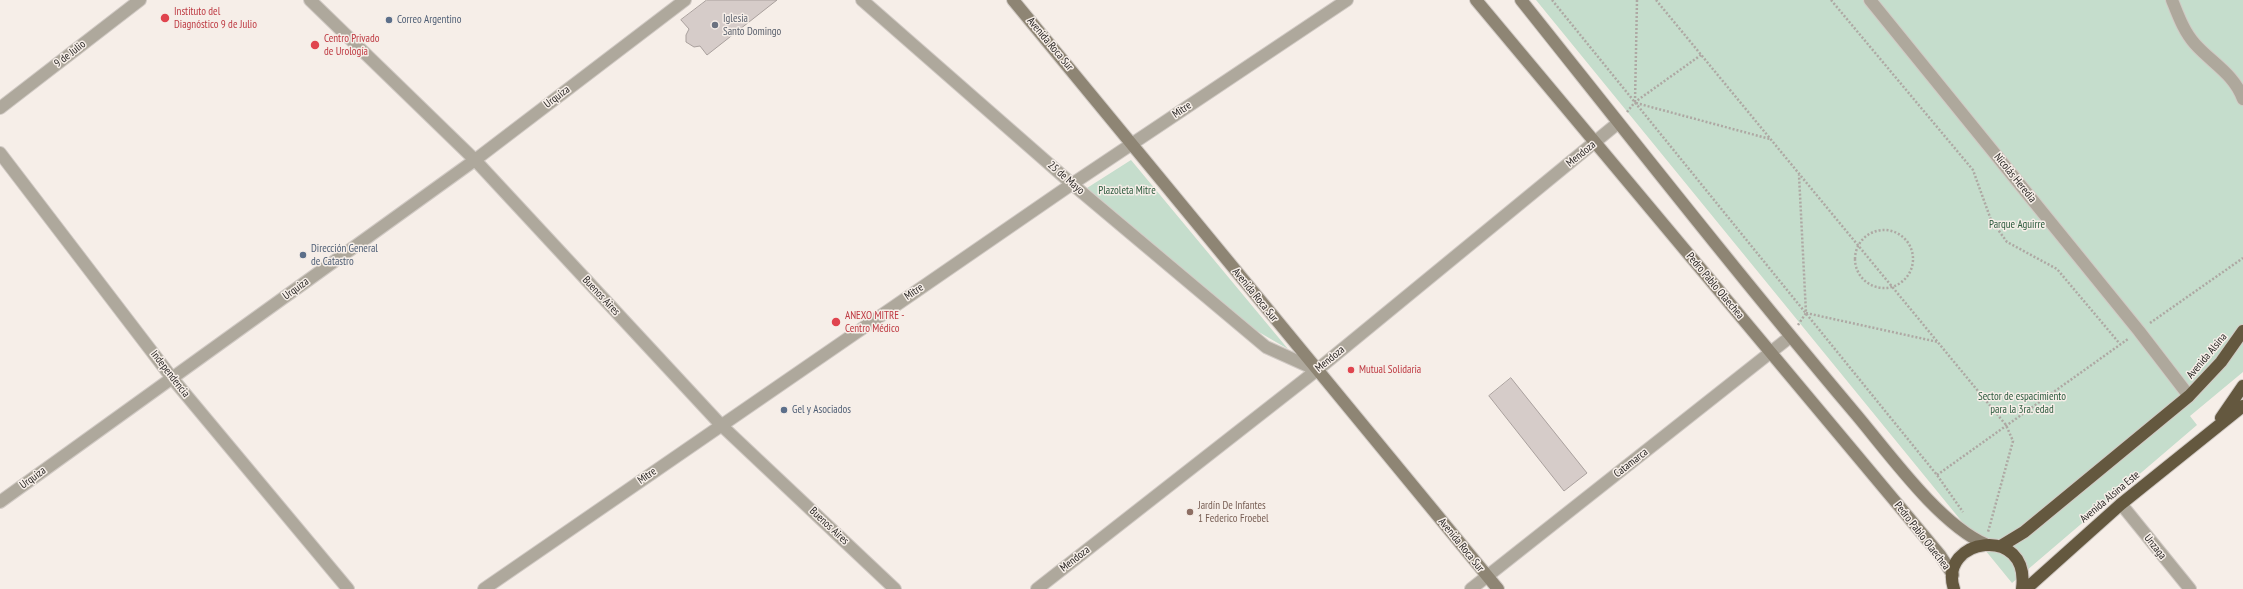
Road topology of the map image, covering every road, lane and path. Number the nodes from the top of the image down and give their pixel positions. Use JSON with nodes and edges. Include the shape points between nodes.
{"nodes":[{"id":1,"x":140,"y":0,"type":"edge"},
{"id":2,"x":310,"y":0,"type":"edge"},
{"id":3,"x":685,"y":0,"type":"edge"},
{"id":4,"x":862,"y":0,"type":"edge"},
{"id":5,"x":1013,"y":0,"type":"edge"},
{"id":6,"x":1347,"y":0,"type":"edge"},
{"id":7,"x":1476,"y":0,"type":"edge"},
{"id":8,"x":1521,"y":0,"type":"edge"},
{"id":9,"x":1552,"y":0,"type":"edge"},
{"id":10,"x":1637,"y":0,"type":"edge"},
{"id":11,"x":1656,"y":0,"type":"edge"},
{"id":12,"x":1831,"y":0,"type":"edge"},
{"id":13,"x":1870,"y":0,"type":"edge"},
{"id":14,"x":2172,"y":0,"type":"edge"},
{"id":15,"x":1701,"y":54,"type":"junction"},
{"id":16,"x":2243,"y":99,"type":"edge"},
{"id":17,"x":1635,"y":102,"type":"junction"},
{"id":18,"x":0,"y":108,"type":"edge"},
{"id":19,"x":1618,"y":123,"type":"junction"},
{"id":20,"x":1771,"y":140,"type":"junction"},
{"id":21,"x":1132,"y":143,"type":"junction"},
{"id":22,"x":1595,"y":143,"type":"junction"},
{"id":23,"x":0,"y":153,"type":"edge"},
{"id":24,"x":475,"y":160,"type":"junction"},
{"id":25,"x":1800,"y":174,"type":"junction"},
{"id":26,"x":1072,"y":184,"type":"junction"},
{"id":27,"x":1858,"y":245,"type":"junction"},
{"id":28,"x":2243,"y":258,"type":"edge"},
{"id":29,"x":1892,"y":287,"type":"junction"},
{"id":30,"x":1806,"y":313,"type":"junction"},
{"id":31,"x":2139,"y":331,"type":"junction"},
{"id":32,"x":2243,"y":331,"type":"edge"},
{"id":33,"x":1790,"y":337,"type":"junction"},
{"id":34,"x":1938,"y":342,"type":"junction"},
{"id":35,"x":2120,"y":344,"type":"junction"},
{"id":36,"x":1772,"y":353,"type":"junction"},
{"id":37,"x":1317,"y":370,"type":"junction"},
{"id":38,"x":172,"y":378,"type":"junction"},
{"id":39,"x":2243,"y":386,"type":"edge"},
{"id":40,"x":2189,"y":396,"type":"junction"},
{"id":41,"x":2243,"y":406,"type":"edge"},
{"id":42,"x":721,"y":424,"type":"junction"},
{"id":43,"x":2006,"y":425,"type":"junction"},
{"id":44,"x":2213,"y":429,"type":"junction"},
{"id":45,"x":1937,"y":475,"type":"junction"},
{"id":46,"x":0,"y":502,"type":"edge"},
{"id":47,"x":2121,"y":504,"type":"junction"},
{"id":48,"x":1967,"y":519,"type":"dead end"},
{"id":49,"x":1985,"y":544,"type":"junction"},
{"id":50,"x":2001,"y":546,"type":"junction"},
{"id":51,"x":1953,"y":574,"type":"junction"},
{"id":52,"x":1486,"y":576,"type":"junction"},
{"id":53,"x":348,"y":589,"type":"edge"},
{"id":54,"x":484,"y":589,"type":"edge"},
{"id":55,"x":895,"y":589,"type":"edge"},
{"id":56,"x":1036,"y":589,"type":"edge"},
{"id":57,"x":1471,"y":589,"type":"edge"},
{"id":58,"x":1498,"y":589,"type":"edge"},
{"id":59,"x":1954,"y":589,"type":"edge"},
{"id":60,"x":2022,"y":589,"type":"edge"},
{"id":61,"x":2026,"y":589,"type":"edge"},
{"id":62,"x":2190,"y":589,"type":"edge"}],
"edges":[{"from":1,"to":18,"type":"street","name":"9 de Julio"},
{"from":2,"to":24,"type":"street","name":"Buenos Aires"},
{"from":3,"to":24,"type":"street","name":"Urquiza"},
{"from":4,"to":26,"type":"street","name":"25 de Mayo"},
{"from":5,"to":21,"type":"street","name":"Avenida Roca Sur"},
{"from":6,"to":21,"type":"street","name":"Mitre"},
{"from":7,"to":22,"type":"street","name":"Pedro Pablo Olaechea"},
{"from":8,"to":19,"type":"street"},
{"from":9,"to":17,"type":"path"},
{"from":10,"to":17,"type":"path"},
{"from":11,"to":15,"type":"path"},
{"from":12,"to":35,"type":"path","via":[[1973,170],[1991,220],[2006,242],[2057,269]]},
{"from":13,"to":31,"type":"street","name":"Nicolás Heredia"},
{"from":14,"to":16,"type":"street","via":[[2184,28],[2195,44],[2224,70],[2235,83]]},
{"from":15,"to":17,"type":"path"},
{"from":15,"to":20,"type":"path"},
{"from":17,"to":20,"type":"path"},
{"from":17,"to":30,"type":"path"},
{"from":19,"to":22,"type":"street","name":"Mendoza"},
{"from":19,"to":33,"type":"street"},
{"from":20,"to":25,"type":"path"},
{"from":21,"to":26,"type":"street","name":"Mitre"},
{"from":21,"to":37,"type":"street","name":"Avenida Roca Sur"},
{"from":22,"to":36,"type":"street","name":"Pedro Pablo Olaechea"},
{"from":22,"to":37,"type":"street","name":"Mendoza"},
{"from":23,"to":38,"type":"street","name":"Independencia"},
{"from":24,"to":38,"type":"street","name":"Urquiza"},
{"from":24,"to":42,"type":"street","name":"Buenos Aires"},
{"from":25,"to":27,"type":"path"},
{"from":25,"to":30,"type":"path"},
{"from":26,"to":37,"type":"street","name":"25 de Mayo","via":[[1266,347]]},
{"from":26,"to":42,"type":"street","name":"Mitre"},
{"from":27,"to":29,"type":"path"},
{"from":27,"to":29,"type":"path","via":[[1854,261],[1861,277],[1875,287]]},
{"from":27,"to":29,"type":"path","via":[[1872,232],[1881,229],[1890,230],[1907,240],[1913,258],[1912,267],[1901,282]]},
{"from":28,"to":31,"type":"path"},
{"from":29,"to":34,"type":"path"},
{"from":30,"to":34,"type":"path"},
{"from":30,"to":45,"type":"path"},
{"from":31,"to":35,"type":"path"},
{"from":31,"to":40,"type":"street","name":"Nicolás Heredia"},
{"from":32,"to":40,"type":"highway","name":"Avenida Alsina","via":[[2221,362]]},
{"from":33,"to":36,"type":"street","name":"Catamarca"},
{"from":33,"to":49,"type":"street","via":[[1938,509],[1960,530]]},
{"from":34,"to":43,"type":"path"},
{"from":35,"to":43,"type":"path"},
{"from":36,"to":51,"type":"street","name":"Pedro Pablo Olaechea"},
{"from":36,"to":52,"type":"street","name":"Catamarca"},
{"from":37,"to":52,"type":"street","name":"Avenida Roca Sur"},
{"from":37,"to":56,"type":"street","name":"Mendoza"},
{"from":38,"to":46,"type":"street","name":"Urquiza"},
{"from":38,"to":53,"type":"street","name":"Independencia"},
{"from":39,"to":44,"type":"highway"},
{"from":40,"to":50,"type":"highway","via":[[2024,532]]},
{"from":41,"to":44,"type":"highway"},
{"from":42,"to":54,"type":"street","name":"Mitre"},
{"from":42,"to":55,"type":"street","name":"Buenos Aires"},
{"from":43,"to":45,"type":"path"},
{"from":43,"to":49,"type":"path","via":[[2013,441]]},
{"from":44,"to":47,"type":"highway","name":"Avenida Alsina Este"},
{"from":45,"to":48,"type":"path"},
{"from":47,"to":61,"type":"highway","name":"Avenida Alsina Este"},
{"from":47,"to":62,"type":"street","name":"Unzaga"},
{"from":49,"to":50,"type":"highway"},
{"from":49,"to":51,"type":"highway","via":[[1973,547],[1963,554],[1956,563]]},
{"from":50,"to":60,"type":"highway","via":[[2017,559],[2023,574]]},
{"from":51,"to":59,"type":"highway"},
{"from":52,"to":57,"type":"street","name":"Catamarca"},
{"from":52,"to":58,"type":"street","name":"Avenida Roca Sur"}]}
